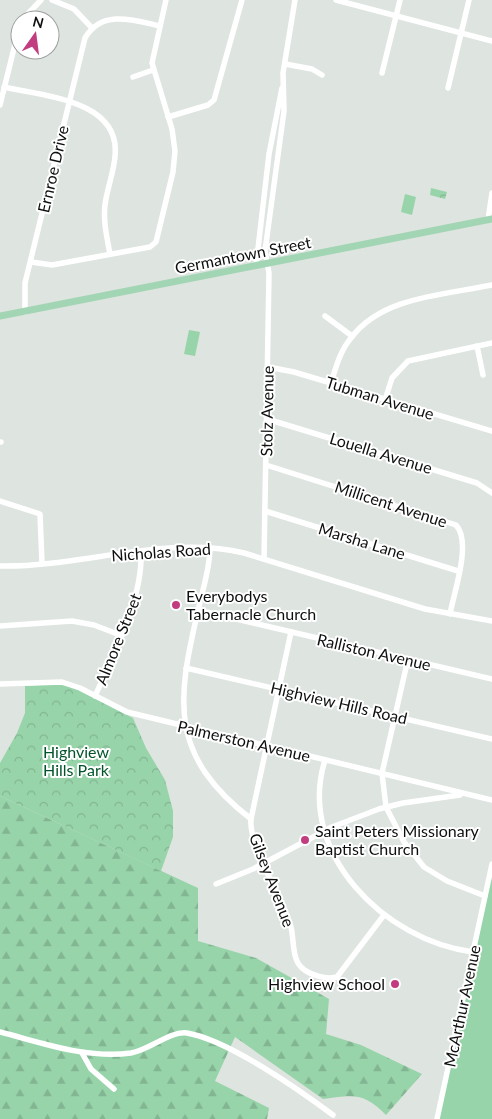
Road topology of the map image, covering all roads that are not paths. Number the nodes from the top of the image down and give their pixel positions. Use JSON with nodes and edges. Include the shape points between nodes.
{"nodes":[{"id":1,"x":41,"y":0,"type":"edge"},
{"id":2,"x":52,"y":0,"type":"edge"},
{"id":3,"x":166,"y":0,"type":"edge"},
{"id":4,"x":242,"y":0,"type":"edge"},
{"id":5,"x":295,"y":0,"type":"edge"},
{"id":6,"x":336,"y":0,"type":"edge"},
{"id":7,"x":400,"y":0,"type":"edge"},
{"id":8,"x":469,"y":0,"type":"edge"},
{"id":9,"x":32,"y":10,"type":"edge"},
{"id":10,"x":396,"y":16,"type":"junction"},
{"id":11,"x":160,"y":26,"type":"junction"},
{"id":12,"x":92,"y":28,"type":"junction"},
{"id":13,"x":461,"y":33,"type":"junction"},
{"id":14,"x":492,"y":41,"type":"edge"},
{"id":15,"x":11,"y":60,"type":"edge"},
{"id":16,"x":285,"y":64,"type":"junction"},
{"id":17,"x":153,"y":70,"type":"junction"},
{"id":18,"x":382,"y":73,"type":"dead end"},
{"id":19,"x":322,"y":75,"type":"dead end"},
{"id":20,"x":133,"y":77,"type":"dead end"},
{"id":21,"x":282,"y":86,"type":"junction"},
{"id":22,"x":4,"y":87,"type":"junction"},
{"id":23,"x":448,"y":88,"type":"dead end"},
{"id":24,"x":69,"y":102,"type":"junction"},
{"id":25,"x":0,"y":105,"type":"edge"},
{"id":26,"x":168,"y":117,"type":"junction"},
{"id":27,"x":492,"y":193,"type":"edge"},
{"id":28,"x":490,"y":220,"type":"edge"},
{"id":29,"x":110,"y":254,"type":"junction"},
{"id":30,"x":30,"y":262,"type":"junction"},
{"id":31,"x":268,"y":264,"type":"junction"},
{"id":32,"x":256,"y":266,"type":"junction"},
{"id":33,"x":492,"y":286,"type":"edge"},
{"id":34,"x":25,"y":312,"type":"junction"},
{"id":35,"x":0,"y":316,"type":"edge"},
{"id":36,"x":325,"y":316,"type":"dead end"},
{"id":37,"x":352,"y":336,"type":"junction"},
{"id":38,"x":492,"y":343,"type":"edge"},
{"id":39,"x":477,"y":346,"type":"junction"},
{"id":40,"x":268,"y":368,"type":"junction"},
{"id":41,"x":483,"y":375,"type":"dead end"},
{"id":42,"x":330,"y":383,"type":"junction"},
{"id":43,"x":385,"y":400,"type":"junction"},
{"id":44,"x":267,"y":419,"type":"junction"},
{"id":45,"x":492,"y":431,"type":"edge"},
{"id":46,"x":266,"y":465,"type":"junction"},
{"id":47,"x":492,"y":493,"type":"edge"},
{"id":48,"x":0,"y":501,"type":"edge"},
{"id":49,"x":265,"y":512,"type":"junction"},
{"id":50,"x":210,"y":548,"type":"junction"},
{"id":51,"x":141,"y":552,"type":"junction"},
{"id":52,"x":264,"y":559,"type":"junction"},
{"id":53,"x":42,"y":563,"type":"junction"},
{"id":54,"x":0,"y":566,"type":"edge"},
{"id":55,"x":458,"y":571,"type":"junction"},
{"id":56,"x":198,"y":610,"type":"junction"},
{"id":57,"x":450,"y":614,"type":"junction"},
{"id":58,"x":492,"y":621,"type":"edge"},
{"id":59,"x":0,"y":626,"type":"edge"},
{"id":60,"x":291,"y":632,"type":"junction"},
{"id":61,"x":120,"y":635,"type":"junction"},
{"id":62,"x":408,"y":659,"type":"junction"},
{"id":63,"x":186,"y":668,"type":"junction"},
{"id":64,"x":492,"y":679,"type":"edge"},
{"id":65,"x":0,"y":684,"type":"edge"},
{"id":66,"x":279,"y":689,"type":"junction"},
{"id":67,"x":95,"y":696,"type":"junction"},
{"id":68,"x":394,"y":716,"type":"junction"},
{"id":69,"x":185,"y":726,"type":"junction"},
{"id":70,"x":492,"y":739,"type":"edge"},
{"id":71,"x":266,"y":746,"type":"junction"},
{"id":72,"x":326,"y":760,"type":"junction"},
{"id":73,"x":382,"y":773,"type":"junction"},
{"id":74,"x":462,"y":795,"type":"junction"},
{"id":75,"x":492,"y":800,"type":"edge"},
{"id":76,"x":386,"y":807,"type":"junction"},
{"id":77,"x":251,"y":819,"type":"junction"},
{"id":78,"x":324,"y":830,"type":"junction"},
{"id":79,"x":264,"y":863,"type":"junction"},
{"id":80,"x":492,"y":864,"type":"edge"},
{"id":81,"x":216,"y":884,"type":"dead end"},
{"id":82,"x":485,"y":896,"type":"junction"},
{"id":83,"x":384,"y":915,"type":"junction"},
{"id":84,"x":473,"y":952,"type":"junction"},
{"id":85,"x":0,"y":1032,"type":"edge"},
{"id":86,"x":82,"y":1052,"type":"junction"},
{"id":87,"x":114,"y":1089,"type":"dead end"},
{"id":88,"x":333,"y":1115,"type":"dead end"},
{"id":89,"x":437,"y":1119,"type":"edge"}],
"edges":[{"from":1,"to":9,"type":"street"},
{"from":2,"to":12,"type":"street","via":[[74,10]]},
{"from":3,"to":11,"type":"street"},
{"from":4,"to":26,"type":"street","via":[[214,100],[208,105]]},
{"from":5,"to":16,"type":"street"},
{"from":6,"to":10,"type":"street"},
{"from":7,"to":10,"type":"street"},
{"from":8,"to":13,"type":"street"},
{"from":10,"to":13,"type":"street"},
{"from":10,"to":18,"type":"street"},
{"from":11,"to":12,"type":"street","via":[[119,18]]},
{"from":11,"to":17,"type":"street"},
{"from":12,"to":24,"type":"street","name":"Ernroe Drive","via":[[85,38]]},
{"from":13,"to":14,"type":"street"},
{"from":13,"to":23,"type":"street"},
{"from":15,"to":22,"type":"street"},
{"from":16,"to":19,"type":"street","via":[[312,69]]},
{"from":16,"to":21,"type":"street"},
{"from":17,"to":20,"type":"street"},
{"from":17,"to":26,"type":"street"},
{"from":21,"to":31,"type":"street","name":"Stolz Avenue","via":[[284,112],[265,251]]},
{"from":21,"to":32,"type":"street","via":[[269,154]]},
{"from":22,"to":24,"type":"street"},
{"from":22,"to":25,"type":"street"},
{"from":24,"to":29,"type":"street","via":[[97,113],[114,140],[115,157],[104,207]]},
{"from":24,"to":30,"type":"street","name":"Ernroe Drive"},
{"from":26,"to":29,"type":"street","via":[[175,160],[155,244]]},
{"from":27,"to":28,"type":"street"},
{"from":28,"to":31,"type":"main road","name":"Germantown Street"},
{"from":29,"to":30,"type":"street","via":[[52,265]]},
{"from":30,"to":34,"type":"street","name":"Ernroe Drive","via":[[24,290]]},
{"from":31,"to":32,"type":"main road","name":"Germantown Street"},
{"from":31,"to":40,"type":"street","name":"Stolz Avenue"},
{"from":32,"to":34,"type":"main road","name":"Germantown Street"},
{"from":33,"to":37,"type":"street","via":[[391,307],[370,319]]},
{"from":34,"to":35,"type":"main road","name":"Germantown Street"},
{"from":36,"to":37,"type":"street"},
{"from":37,"to":42,"type":"street","via":[[340,355]]},
{"from":38,"to":39,"type":"street"},
{"from":39,"to":41,"type":"street"},
{"from":39,"to":43,"type":"street","via":[[408,361],[392,378]]},
{"from":40,"to":42,"type":"street","name":"Tubman Avenue"},
{"from":40,"to":44,"type":"street","name":"Stolz Avenue"},
{"from":42,"to":43,"type":"street","name":"Tubman Avenue"},
{"from":43,"to":45,"type":"street","name":"Tubman Avenue"},
{"from":44,"to":46,"type":"street","name":"Stolz Avenue"},
{"from":44,"to":47,"type":"street","name":"Louella Avenue","via":[[477,483]]},
{"from":46,"to":49,"type":"street","name":"Stolz Avenue"},
{"from":46,"to":55,"type":"street","name":"Millicent Avenue","via":[[451,522],[460,529],[464,540]]},
{"from":48,"to":53,"type":"street","via":[[40,514]]},
{"from":49,"to":52,"type":"street","name":"Stolz Avenue"},
{"from":49,"to":55,"type":"street","name":"Marsha Lane"},
{"from":50,"to":51,"type":"street","name":"Nicholas Road"},
{"from":50,"to":52,"type":"street","name":"Nicholas Road"},
{"from":50,"to":56,"type":"street","name":"Gilsey Avenue"},
{"from":51,"to":53,"type":"street","name":"Nicholas Road"},
{"from":51,"to":61,"type":"street","name":"Almore Street","via":[[138,591]]},
{"from":52,"to":57,"type":"street","name":"Nicholas Road"},
{"from":53,"to":54,"type":"street","name":"Nicholas Road"},
{"from":55,"to":57,"type":"street","name":"Millicent Avenue"},
{"from":56,"to":60,"type":"street","name":"Ralliston Avenue"},
{"from":56,"to":63,"type":"street","name":"Gilsey Avenue"},
{"from":57,"to":58,"type":"street","name":"Nicholas Road"},
{"from":59,"to":61,"type":"street","via":[[72,621],[99,626]]},
{"from":60,"to":62,"type":"street","name":"Ralliston Avenue"},
{"from":60,"to":66,"type":"street"},
{"from":61,"to":67,"type":"street","name":"Almore Street"},
{"from":62,"to":64,"type":"street","name":"Ralliston Avenue"},
{"from":62,"to":68,"type":"street"},
{"from":63,"to":66,"type":"street","name":"Highview Hills Road"},
{"from":63,"to":69,"type":"street","name":"Gilsey Avenue","via":[[183,692]]},
{"from":65,"to":67,"type":"street","name":"Palmerston Avenue","via":[[54,681],[70,684]]},
{"from":66,"to":68,"type":"street","name":"Highview Hills Road"},
{"from":66,"to":71,"type":"street"},
{"from":67,"to":69,"type":"street","name":"Palmerston Avenue","via":[[127,712]]},
{"from":68,"to":70,"type":"street","name":"Highview Hills Road"},
{"from":68,"to":73,"type":"street"},
{"from":69,"to":71,"type":"street","name":"Palmerston Avenue"},
{"from":69,"to":77,"type":"street","name":"Gilsey Avenue","via":[[197,762]]},
{"from":71,"to":72,"type":"street","name":"Palmerston Avenue"},
{"from":71,"to":77,"type":"street"},
{"from":72,"to":73,"type":"street","name":"Palmerston Avenue"},
{"from":72,"to":78,"type":"street","via":[[318,796]]},
{"from":73,"to":74,"type":"street","name":"Palmerston Avenue"},
{"from":73,"to":76,"type":"street"},
{"from":74,"to":75,"type":"street","name":"Palmerston Avenue"},
{"from":74,"to":76,"type":"street"},
{"from":76,"to":78,"type":"street"},
{"from":76,"to":82,"type":"street","via":[[404,842],[424,867],[447,881]]},
{"from":77,"to":79,"type":"street","name":"Gilsey Avenue"},
{"from":78,"to":79,"type":"street"},
{"from":78,"to":83,"type":"street","via":[[351,881]]},
{"from":79,"to":81,"type":"street"},
{"from":79,"to":83,"type":"street","name":"Gilsey Avenue","via":[[288,918],[299,964],[309,973],[328,978],[340,975]]},
{"from":80,"to":82,"type":"street","name":"McArthur Avenue"},
{"from":82,"to":84,"type":"street","name":"McArthur Avenue"},
{"from":83,"to":84,"type":"street","via":[[430,942]]},
{"from":84,"to":89,"type":"street","name":"McArthur Avenue"},
{"from":85,"to":86,"type":"street"},
{"from":86,"to":87,"type":"street","via":[[91,1069]]},
{"from":86,"to":88,"type":"street","via":[[133,1053],[174,1034],[193,1035],[248,1059]]}]}
